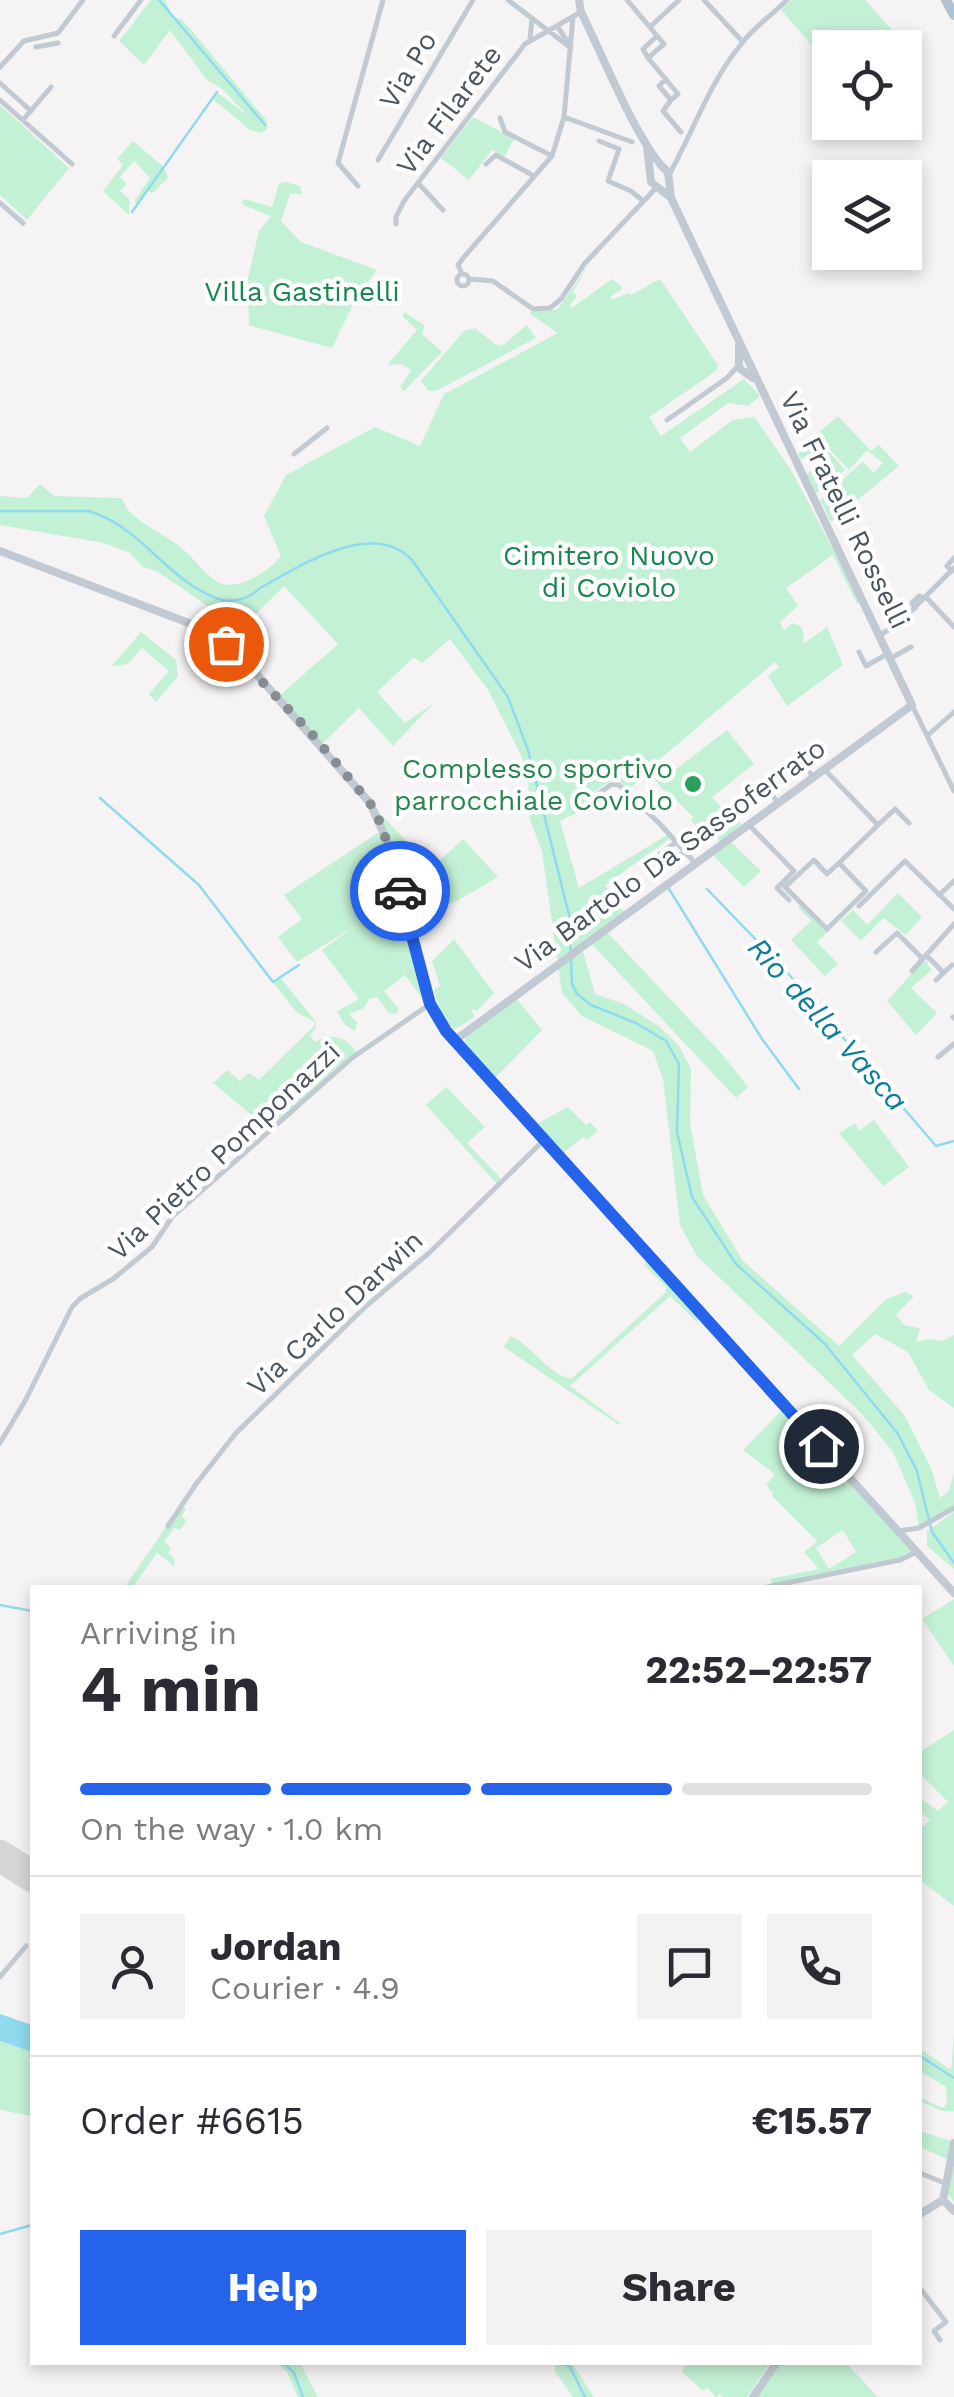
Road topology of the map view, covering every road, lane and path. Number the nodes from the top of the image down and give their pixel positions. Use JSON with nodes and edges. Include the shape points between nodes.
{"nodes":[{"id":1,"x":82,"y":0,"type":"edge"},
{"id":2,"x":141,"y":0,"type":"edge"},
{"id":3,"x":384,"y":0,"type":"edge"},
{"id":4,"x":473,"y":0,"type":"edge"},
{"id":5,"x":508,"y":0,"type":"edge"},
{"id":6,"x":579,"y":0,"type":"edge"},
{"id":7,"x":627,"y":0,"type":"edge"},
{"id":8,"x":679,"y":0,"type":"edge"},
{"id":9,"x":704,"y":0,"type":"edge"},
{"id":10,"x":787,"y":0,"type":"edge"},
{"id":11,"x":946,"y":0,"type":"edge"},
{"id":12,"x":577,"y":14,"type":"junction"},
{"id":13,"x":954,"y":15,"type":"edge"},
{"id":14,"x":532,"y":19,"type":"junction"},
{"id":15,"x":556,"y":26,"type":"junction"},
{"id":16,"x":650,"y":27,"type":"junction"},
{"id":17,"x":547,"y":30,"type":"junction"},
{"id":18,"x":754,"y":32,"type":"junction"},
{"id":19,"x":44,"y":36,"type":"junction"},
{"id":20,"x":114,"y":36,"type":"dead end"},
{"id":21,"x":530,"y":39,"type":"junction"},
{"id":22,"x":743,"y":42,"type":"junction"},
{"id":23,"x":58,"y":43,"type":"dead end"},
{"id":24,"x":46,"y":45,"type":"junction"},
{"id":25,"x":36,"y":47,"type":"dead end"},
{"id":26,"x":571,"y":48,"type":"junction"},
{"id":27,"x":733,"y":56,"type":"junction"},
{"id":28,"x":0,"y":67,"type":"edge"},
{"id":29,"x":0,"y":82,"type":"edge"},
{"id":30,"x":51,"y":87,"type":"dead end"},
{"id":31,"x":0,"y":100,"type":"edge"},
{"id":32,"x":31,"y":111,"type":"junction"},
{"id":33,"x":564,"y":117,"type":"junction"},
{"id":34,"x":500,"y":118,"type":"dead end"},
{"id":35,"x":23,"y":120,"type":"junction"},
{"id":36,"x":681,"y":132,"type":"dead end"},
{"id":37,"x":599,"y":141,"type":"dead end"},
{"id":38,"x":632,"y":142,"type":"dead end"},
{"id":39,"x":552,"y":156,"type":"junction"},
{"id":40,"x":378,"y":160,"type":"dead end"},
{"id":41,"x":72,"y":164,"type":"dead end"},
{"id":42,"x":486,"y":164,"type":"dead end"},
{"id":43,"x":534,"y":176,"type":"junction"},
{"id":44,"x":660,"y":177,"type":"junction"},
{"id":45,"x":418,"y":183,"type":"junction"},
{"id":46,"x":358,"y":186,"type":"dead end"},
{"id":47,"x":645,"y":199,"type":"junction"},
{"id":48,"x":0,"y":203,"type":"edge"},
{"id":49,"x":443,"y":210,"type":"dead end"},
{"id":50,"x":23,"y":223,"type":"dead end"},
{"id":51,"x":396,"y":224,"type":"dead end"},
{"id":52,"x":462,"y":274,"type":"junction"},
{"id":53,"x":470,"y":279,"type":"junction"},
{"id":54,"x":744,"y":366,"type":"junction"},
{"id":55,"x":667,"y":420,"type":"dead end"},
{"id":56,"x":327,"y":428,"type":"dead end"},
{"id":57,"x":294,"y":454,"type":"dead end"},
{"id":58,"x":0,"y":549,"type":"edge"},
{"id":59,"x":954,"y":558,"type":"edge"},
{"id":60,"x":953,"y":570,"type":"edge"},
{"id":61,"x":925,"y":598,"type":"junction"},
{"id":62,"x":954,"y":627,"type":"edge"},
{"id":63,"x":880,"y":635,"type":"junction"},
{"id":64,"x":911,"y":647,"type":"dead end"},
{"id":65,"x":859,"y":652,"type":"dead end"},
{"id":66,"x":889,"y":656,"type":"junction"},
{"id":67,"x":912,"y":705,"type":"junction"},
{"id":68,"x":954,"y":712,"type":"edge"},
{"id":69,"x":928,"y":735,"type":"junction"},
{"id":70,"x":797,"y":754,"type":"dead end"},
{"id":71,"x":824,"y":769,"type":"junction"},
{"id":72,"x":813,"y":777,"type":"junction"},
{"id":73,"x":767,"y":788,"type":"dead end"},
{"id":74,"x":954,"y":792,"type":"edge"},
{"id":75,"x":592,"y":798,"type":"dead end"},
{"id":76,"x":778,"y":804,"type":"junction"},
{"id":77,"x":910,"y":824,"type":"dead end"},
{"id":78,"x":749,"y":825,"type":"junction"},
{"id":79,"x":878,"y":826,"type":"junction"},
{"id":80,"x":675,"y":843,"type":"junction"},
{"id":81,"x":683,"y":853,"type":"junction"},
{"id":82,"x":838,"y":863,"type":"junction"},
{"id":83,"x":696,"y":864,"type":"junction"},
{"id":84,"x":954,"y":881,"type":"edge"},
{"id":85,"x":939,"y":896,"type":"junction"},
{"id":86,"x":789,"y":900,"type":"dead end"},
{"id":87,"x":859,"y":906,"type":"dead end"},
{"id":88,"x":954,"y":909,"type":"edge"},
{"id":89,"x":954,"y":924,"type":"edge"},
{"id":90,"x":876,"y":952,"type":"dead end"},
{"id":91,"x":924,"y":957,"type":"junction"},
{"id":92,"x":952,"y":964,"type":"edge"},
{"id":93,"x":912,"y":971,"type":"dead end"},
{"id":94,"x":943,"y":972,"type":"junction"},
{"id":95,"x":936,"y":980,"type":"dead end"},
{"id":96,"x":430,"y":1004,"type":"junction"},
{"id":97,"x":454,"y":1042,"type":"junction"},
{"id":98,"x":954,"y":1044,"type":"edge"},
{"id":99,"x":938,"y":1057,"type":"dead end"},
{"id":100,"x":544,"y":1140,"type":"junction"},
{"id":101,"x":0,"y":1442,"type":"edge"},
{"id":102,"x":954,"y":1508,"type":"edge"},
{"id":103,"x":168,"y":1526,"type":"dead end"},
{"id":104,"x":919,"y":1528,"type":"junction"},
{"id":105,"x":898,"y":1532,"type":"junction"},
{"id":106,"x":908,"y":1542,"type":"junction"},
{"id":107,"x":917,"y":1552,"type":"junction"},
{"id":108,"x":777,"y":1585,"type":"edge"},
{"id":109,"x":954,"y":1594,"type":"edge"},
{"id":110,"x":26,"y":1946,"type":"dead end"},
{"id":111,"x":0,"y":1977,"type":"edge"},
{"id":112,"x":954,"y":2143,"type":"edge"},
{"id":113,"x":922,"y":2174,"type":"edge"},
{"id":114,"x":947,"y":2184,"type":"junction"},
{"id":115,"x":943,"y":2200,"type":"junction"},
{"id":116,"x":954,"y":2211,"type":"edge"},
{"id":117,"x":922,"y":2213,"type":"edge"},
{"id":118,"x":922,"y":2291,"type":"edge"},
{"id":119,"x":940,"y":2340,"type":"dead end"},
{"id":120,"x":775,"y":2365,"type":"edge"},
{"id":121,"x":753,"y":2397,"type":"edge"}],
"edges":[{"from":1,"to":19,"type":"street","via":[[61,31]]},
{"from":2,"to":20,"type":"street"},
{"from":3,"to":46,"type":"street","via":[[338,163]]},
{"from":4,"to":40,"type":"street","name":"Via Po"},
{"from":5,"to":14,"type":"street"},
{"from":6,"to":12,"type":"street"},
{"from":7,"to":16,"type":"street"},
{"from":8,"to":16,"type":"street"},
{"from":9,"to":22,"type":"street"},
{"from":10,"to":18,"type":"street"},
{"from":11,"to":13,"type":"main road"},
{"from":12,"to":15,"type":"street","name":"Via Filarete"},
{"from":12,"to":26,"type":"street"},
{"from":12,"to":44,"type":"street"},
{"from":14,"to":17,"type":"street"},
{"from":14,"to":21,"type":"street"},
{"from":15,"to":17,"type":"street","name":"Via Filarete"},
{"from":15,"to":26,"type":"street"},
{"from":16,"to":36,"type":"street","via":[[664,44],[648,58],[678,94],[663,111]]},
{"from":17,"to":21,"type":"street","name":"Via Filarete"},
{"from":17,"to":26,"type":"street"},
{"from":18,"to":22,"type":"street"},
{"from":18,"to":27,"type":"street"},
{"from":19,"to":24,"type":"street"},
{"from":19,"to":28,"type":"street","via":[[24,41]]},
{"from":21,"to":45,"type":"street","name":"Via Filarete"},
{"from":22,"to":27,"type":"street"},
{"from":23,"to":24,"type":"street"},
{"from":24,"to":25,"type":"street"},
{"from":26,"to":33,"type":"street"},
{"from":27,"to":44,"type":"street","via":[[675,163]]},
{"from":29,"to":32,"type":"street"},
{"from":30,"to":32,"type":"street"},
{"from":31,"to":35,"type":"street"},
{"from":32,"to":35,"type":"street"},
{"from":33,"to":38,"type":"street"},
{"from":33,"to":39,"type":"street"},
{"from":34,"to":39,"type":"street","via":[[505,132]]},
{"from":35,"to":41,"type":"street"},
{"from":37,"to":47,"type":"street","via":[[618,148],[608,181]]},
{"from":39,"to":43,"type":"street"},
{"from":42,"to":43,"type":"street","via":[[496,154]]},
{"from":43,"to":52,"type":"street","via":[[458,266]]},
{"from":44,"to":47,"type":"street"},
{"from":44,"to":54,"type":"street","via":[[740,342]]},
{"from":45,"to":49,"type":"street"},
{"from":45,"to":51,"type":"street","name":"Via Filarete"},
{"from":47,"to":53,"type":"street","via":[[550,308],[531,308],[494,281]]},
{"from":48,"to":50,"type":"street"},
{"from":52,"to":53,"type":"street"},
{"from":52,"to":53,"type":"street","via":[[460,285]]},
{"from":54,"to":55,"type":"street"},
{"from":54,"to":63,"type":"street","name":"Via Fratelli Rosselli","via":[[761,387]]},
{"from":56,"to":57,"type":"street"},
{"from":58,"to":96,"type":"street","via":[[181,619],[244,660],[370,803]]},
{"from":59,"to":60,"type":"street","via":[[948,566]]},
{"from":60,"to":61,"type":"street"},
{"from":61,"to":62,"type":"street"},
{"from":61,"to":63,"type":"street"},
{"from":63,"to":66,"type":"street","name":"Via Fratelli Rosselli"},
{"from":64,"to":66,"type":"street"},
{"from":65,"to":66,"type":"street","name":"Via Fratelli Rosselli","via":[[866,666]]},
{"from":66,"to":67,"type":"street","name":"Via Fratelli Rosselli"},
{"from":67,"to":69,"type":"street","name":"Via Fratelli Rosselli"},
{"from":67,"to":71,"type":"street","name":"Via Bartolo Da Sassoferrato"},
{"from":68,"to":69,"type":"street"},
{"from":69,"to":74,"type":"street","name":"Via Fratelli Rosselli"},
{"from":70,"to":72,"type":"street"},
{"from":71,"to":72,"type":"street","name":"Via Bartolo Da Sassoferrato"},
{"from":71,"to":79,"type":"street"},
{"from":72,"to":76,"type":"street","name":"Via Bartolo Da Sassoferrato"},
{"from":73,"to":76,"type":"street"},
{"from":75,"to":80,"type":"street","via":[[617,784]]},
{"from":76,"to":78,"type":"street","name":"Via Bartolo Da Sassoferrato"},
{"from":77,"to":79,"type":"street","via":[[895,809]]},
{"from":78,"to":83,"type":"street","name":"Via Bartolo Da Sassoferrato"},
{"from":78,"to":86,"type":"street","via":[[794,870],[777,888]]},
{"from":79,"to":82,"type":"street"},
{"from":80,"to":81,"type":"street"},
{"from":80,"to":81,"type":"street","via":[[661,861]]},
{"from":81,"to":83,"type":"street"},
{"from":82,"to":82,"type":"street","via":[[827,874],[814,860],[786,887],[827,929],[866,891]]},
{"from":83,"to":97,"type":"street","name":"Via Bartolo Da Sassoferrato"},
{"from":84,"to":85,"type":"street"},
{"from":85,"to":87,"type":"street","via":[[905,861]]},
{"from":85,"to":88,"type":"street"},
{"from":89,"to":91,"type":"street"},
{"from":90,"to":91,"type":"street","via":[[897,932]]},
{"from":91,"to":93,"type":"street"},
{"from":91,"to":94,"type":"street"},
{"from":92,"to":94,"type":"street"},
{"from":94,"to":95,"type":"street"},
{"from":96,"to":97,"type":"street"},
{"from":96,"to":101,"type":"street","name":"Via Pietro Pomponazzi","via":[[352,1058],[172,1217],[152,1247],[77,1302]]},
{"from":97,"to":100,"type":"street"},
{"from":98,"to":99,"type":"street"},
{"from":100,"to":103,"type":"street","name":"Via Carlo Darwin","via":[[236,1434]]},
{"from":100,"to":105,"type":"street"},
{"from":102,"to":104,"type":"street"},
{"from":104,"to":105,"type":"street"},
{"from":104,"to":106,"type":"street"},
{"from":105,"to":106,"type":"street"},
{"from":106,"to":107,"type":"street"},
{"from":107,"to":108,"type":"street"},
{"from":107,"to":109,"type":"street"},
{"from":110,"to":111,"type":"street"},
{"from":112,"to":114,"type":"street"},
{"from":113,"to":114,"type":"street"},
{"from":114,"to":115,"type":"street"},
{"from":115,"to":116,"type":"street"},
{"from":115,"to":117,"type":"street"},
{"from":118,"to":119,"type":"street","via":[[946,2322],[934,2331]]},
{"from":120,"to":121,"type":"street"}]}
